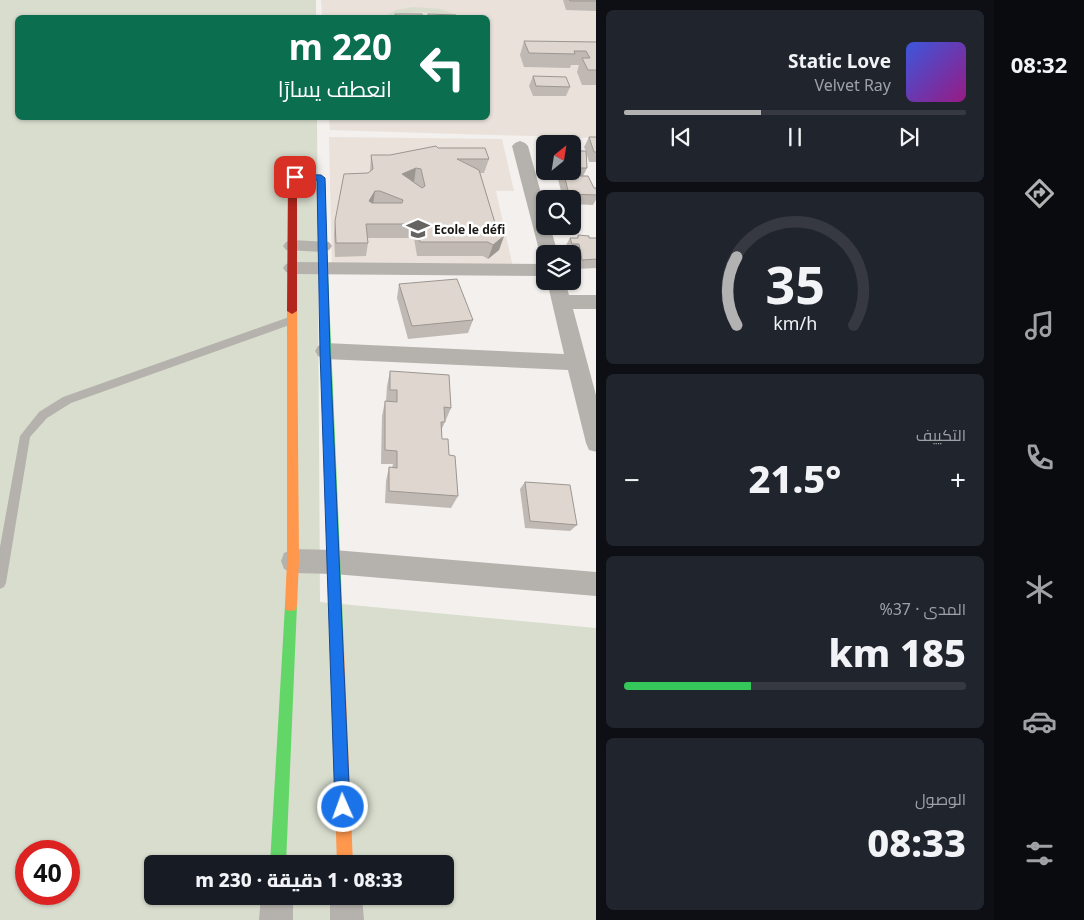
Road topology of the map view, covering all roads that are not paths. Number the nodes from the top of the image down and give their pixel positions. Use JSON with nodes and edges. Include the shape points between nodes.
{"nodes":[{"id":1,"x":520,"y":146,"type":"dead end"},
{"id":2,"x":547,"y":245,"type":"edge"},
{"id":3,"x":292,"y":246,"type":"junction"},
{"id":4,"x":323,"y":246,"type":"junction"},
{"id":5,"x":292,"y":268,"type":"junction"},
{"id":6,"x":323,"y":268,"type":"junction"},
{"id":7,"x":536,"y":270,"type":"edge"},
{"id":8,"x":559,"y":290,"type":"edge"},
{"id":9,"x":562,"y":302,"type":"junction"},
{"id":10,"x":596,"y":302,"type":"edge"},
{"id":11,"x":292,"y":320,"type":"junction"},
{"id":12,"x":325,"y":351,"type":"junction"},
{"id":13,"x":576,"y":362,"type":"junction"},
{"id":14,"x":596,"y":443,"type":"edge"},
{"id":15,"x":293,"y":561,"type":"junction"},
{"id":16,"x":334,"y":562,"type":"junction"},
{"id":17,"x":0,"y":583,"type":"edge"},
{"id":18,"x":596,"y":584,"type":"edge"},
{"id":19,"x":278,"y":855,"type":"edge"},
{"id":20,"x":345,"y":855,"type":"edge"},
{"id":21,"x":277,"y":905,"type":"edge"},
{"id":22,"x":346,"y":905,"type":"edge"},
{"id":23,"x":276,"y":920,"type":"edge"},
{"id":24,"x":347,"y":920,"type":"edge"}],
"edges":[{"from":1,"to":2,"type":"street"},
{"from":3,"to":4,"type":"street"},
{"from":3,"to":4,"type":"street","via":[[292,179],[295,177],[321,178]]},
{"from":3,"to":5,"type":"street"},
{"from":4,"to":6,"type":"street"},
{"from":5,"to":6,"type":"street"},
{"from":5,"to":11,"type":"street"},
{"from":6,"to":7,"type":"street"},
{"from":6,"to":12,"type":"street"},
{"from":8,"to":9,"type":"street"},
{"from":9,"to":10,"type":"street"},
{"from":9,"to":13,"type":"street"},
{"from":11,"to":15,"type":"street"},
{"from":11,"to":17,"type":"lane","via":[[67,400],[36,419],[24,436]]},
{"from":12,"to":13,"type":"street"},
{"from":12,"to":16,"type":"street"},
{"from":13,"to":14,"type":"street"},
{"from":15,"to":16,"type":"street"},
{"from":15,"to":19,"type":"street"},
{"from":16,"to":18,"type":"street"},
{"from":16,"to":20,"type":"street"},
{"from":21,"to":23,"type":"street"},
{"from":22,"to":24,"type":"street"}]}
